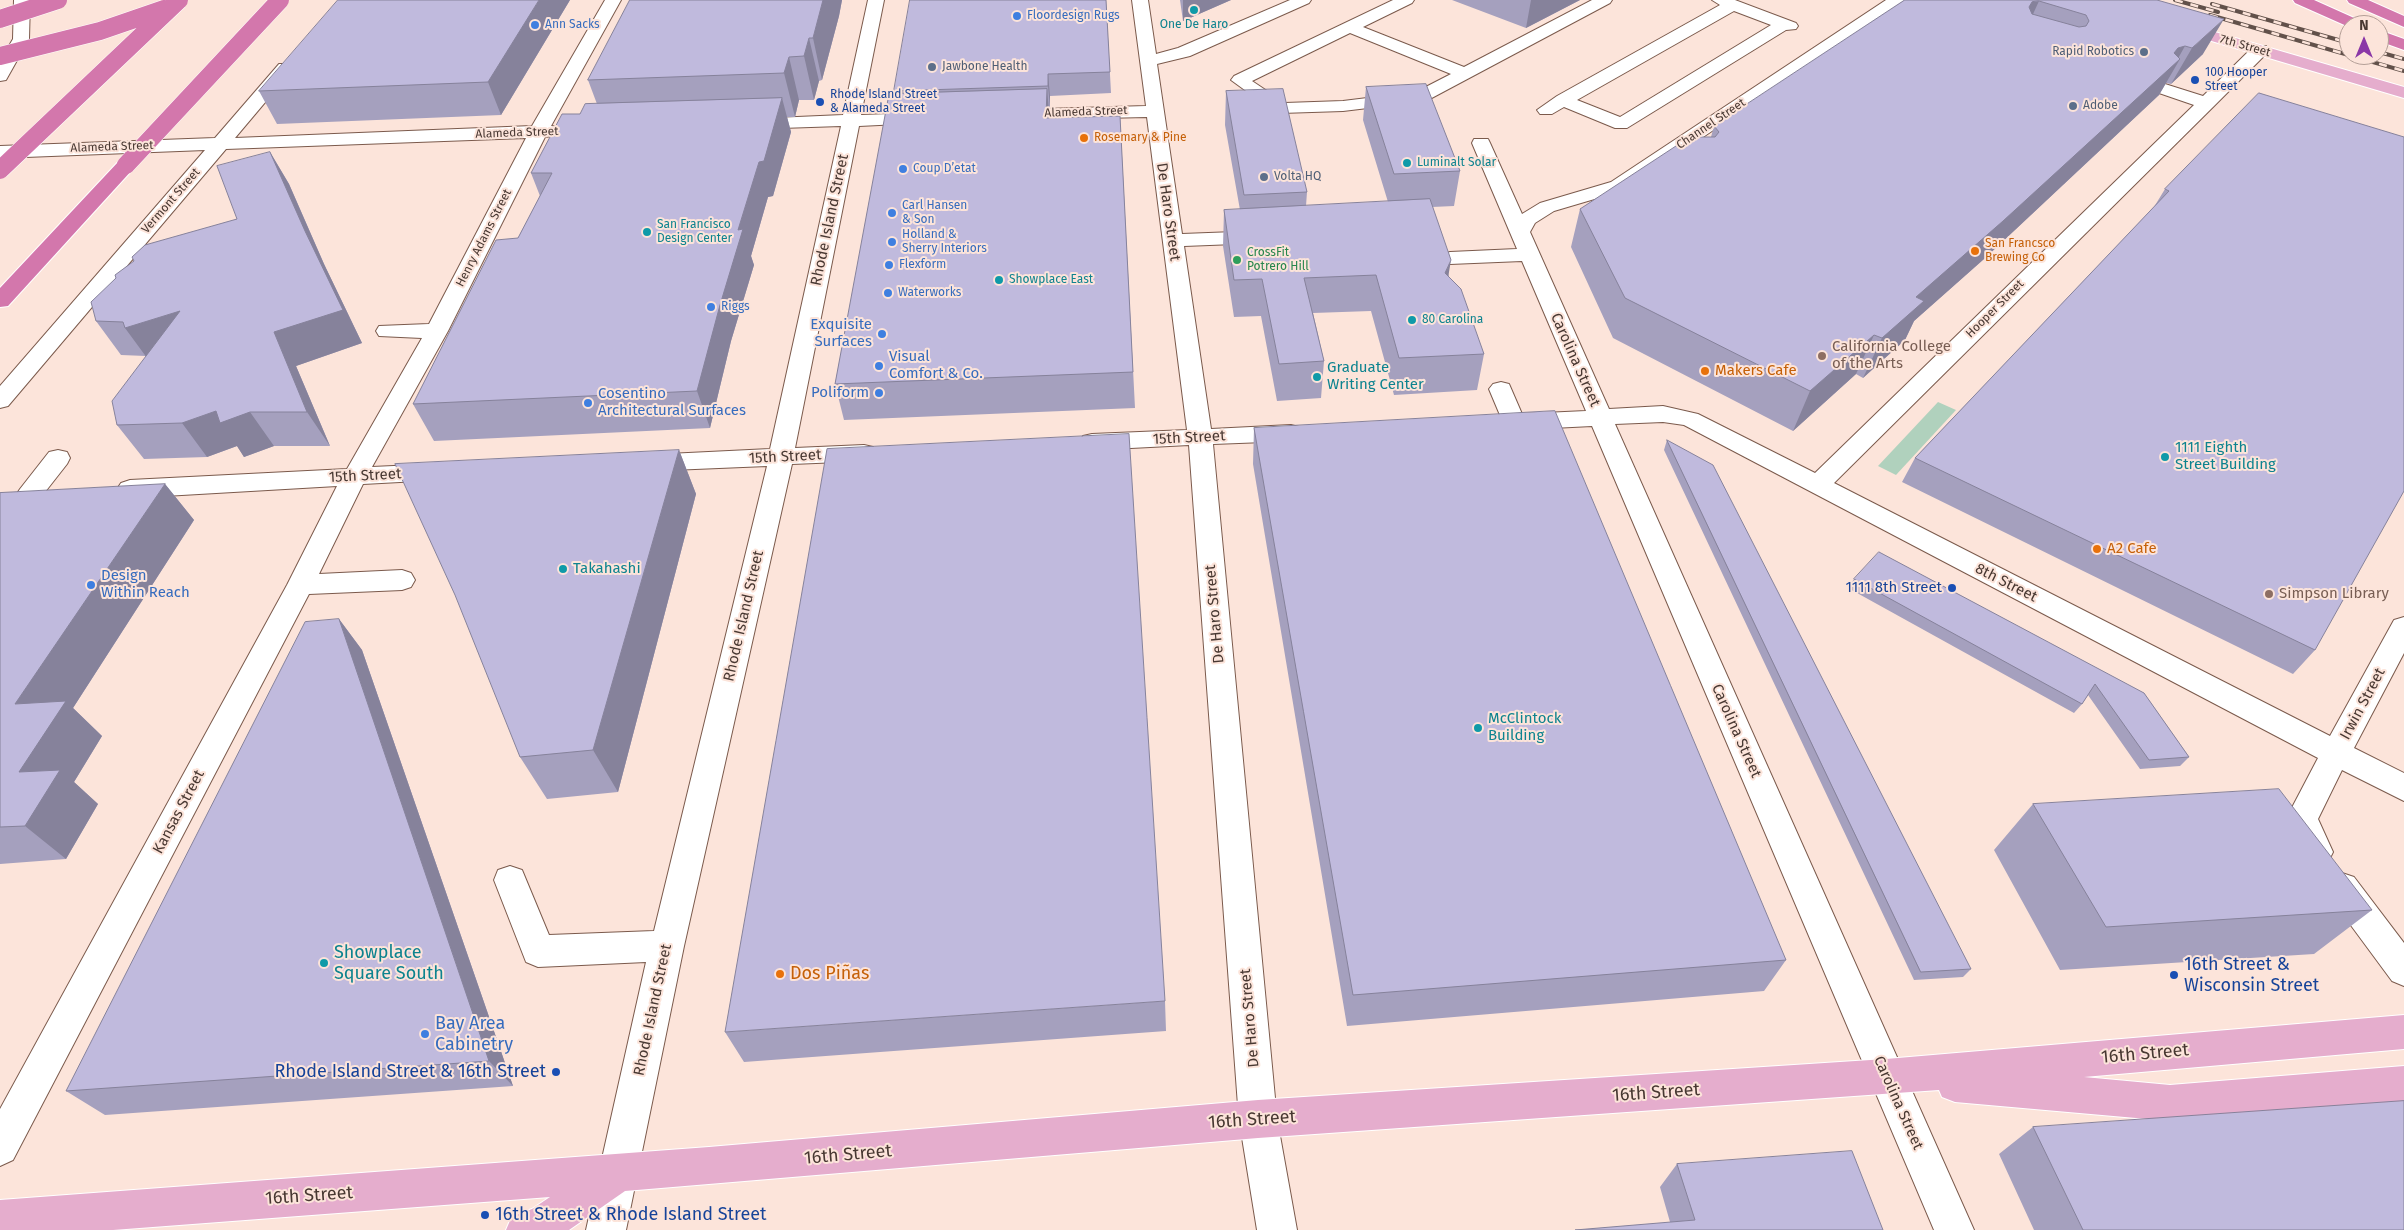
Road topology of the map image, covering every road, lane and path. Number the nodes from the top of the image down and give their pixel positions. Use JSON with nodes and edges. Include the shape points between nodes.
{"nodes":[{"id":1,"x":22,"y":0,"type":"edge"},
{"id":2,"x":58,"y":0,"type":"edge"},
{"id":3,"x":179,"y":0,"type":"edge"},
{"id":4,"x":186,"y":0,"type":"edge"},
{"id":5,"x":280,"y":0,"type":"edge"},
{"id":6,"x":613,"y":0,"type":"edge"},
{"id":7,"x":876,"y":0,"type":"edge"},
{"id":8,"x":1140,"y":0,"type":"edge"},
{"id":9,"x":1303,"y":0,"type":"edge"},
{"id":10,"x":1406,"y":0,"type":"edge"},
{"id":11,"x":1604,"y":0,"type":"edge"},
{"id":12,"x":1897,"y":0,"type":"edge"},
{"id":13,"x":2301,"y":0,"type":"edge"},
{"id":14,"x":2355,"y":0,"type":"edge"},
{"id":15,"x":1726,"y":2,"type":"edge"},
{"id":16,"x":2339,"y":17,"type":"edge"},
{"id":17,"x":0,"y":18,"type":"edge"},
{"id":18,"x":2162,"y":22,"type":"edge"},
{"id":19,"x":2404,"y":22,"type":"edge"},
{"id":20,"x":1349,"y":27,"type":"junction"},
{"id":21,"x":2389,"y":39,"type":"edge"},
{"id":22,"x":2404,"y":45,"type":"edge"},
{"id":23,"x":2260,"y":50,"type":"junction"},
{"id":24,"x":298,"y":53,"type":"edge"},
{"id":25,"x":0,"y":56,"type":"edge"},
{"id":26,"x":1148,"y":61,"type":"junction"},
{"id":27,"x":1465,"y":73,"type":"junction"},
{"id":28,"x":0,"y":76,"type":"edge"},
{"id":29,"x":2166,"y":89,"type":"edge"},
{"id":30,"x":2404,"y":93,"type":"edge"},
{"id":31,"x":1564,"y":100,"type":"junction"},
{"id":32,"x":2206,"y":102,"type":"junction"},
{"id":33,"x":1546,"y":110,"type":"dead end"},
{"id":34,"x":1154,"y":111,"type":"junction"},
{"id":35,"x":990,"y":115,"type":"edge"},
{"id":36,"x":940,"y":117,"type":"edge"},
{"id":37,"x":851,"y":120,"type":"junction"},
{"id":38,"x":738,"y":125,"type":"edge"},
{"id":39,"x":572,"y":131,"type":"edge"},
{"id":40,"x":538,"y":132,"type":"junction"},
{"id":41,"x":1481,"y":143,"type":"dead end"},
{"id":42,"x":220,"y":144,"type":"junction"},
{"id":43,"x":0,"y":152,"type":"edge"},
{"id":44,"x":1663,"y":156,"type":"junction"},
{"id":45,"x":1683,"y":164,"type":"edge"},
{"id":46,"x":0,"y":170,"type":"edge"},
{"id":47,"x":1278,"y":236,"type":"edge"},
{"id":48,"x":1173,"y":240,"type":"junction"},
{"id":49,"x":1524,"y":244,"type":"junction"},
{"id":50,"x":155,"y":252,"type":"edge"},
{"id":51,"x":1450,"y":258,"type":"edge"},
{"id":52,"x":121,"y":259,"type":"junction"},
{"id":53,"x":0,"y":301,"type":"edge"},
{"id":54,"x":387,"y":331,"type":"dead end"},
{"id":55,"x":437,"y":331,"type":"junction"},
{"id":56,"x":1501,"y":389,"type":"dead end"},
{"id":57,"x":0,"y":401,"type":"edge"},
{"id":58,"x":1600,"y":418,"type":"junction"},
{"id":59,"x":1315,"y":432,"type":"edge"},
{"id":60,"x":1200,"y":437,"type":"junction"},
{"id":61,"x":1066,"y":444,"type":"edge"},
{"id":62,"x":887,"y":452,"type":"edge"},
{"id":63,"x":781,"y":457,"type":"junction"},
{"id":64,"x":58,"y":458,"type":"dead end"},
{"id":65,"x":623,"y":464,"type":"edge"},
{"id":66,"x":457,"y":471,"type":"edge"},
{"id":67,"x":355,"y":476,"type":"junction"},
{"id":68,"x":1817,"y":485,"type":"junction"},
{"id":69,"x":106,"y":490,"type":"edge"},
{"id":70,"x":58,"y":493,"type":"edge"},
{"id":71,"x":402,"y":580,"type":"dead end"},
{"id":72,"x":300,"y":585,"type":"junction"},
{"id":73,"x":2404,"y":627,"type":"edge"},
{"id":74,"x":2336,"y":754,"type":"junction"},
{"id":75,"x":2404,"y":788,"type":"edge"},
{"id":76,"x":510,"y":880,"type":"dead end"},
{"id":77,"x":667,"y":946,"type":"junction"},
{"id":78,"x":2404,"y":970,"type":"edge"},
{"id":79,"x":2404,"y":1032,"type":"edge"},
{"id":80,"x":1886,"y":1077,"type":"junction"},
{"id":81,"x":2404,"y":1084,"type":"edge"},
{"id":82,"x":1258,"y":1120,"type":"junction"},
{"id":83,"x":0,"y":1148,"type":"edge"},
{"id":84,"x":618,"y":1173,"type":"junction"},
{"id":85,"x":0,"y":1219,"type":"edge"},
{"id":86,"x":526,"y":1230,"type":"edge"},
{"id":87,"x":606,"y":1230,"type":"edge"},
{"id":88,"x":1277,"y":1230,"type":"edge"},
{"id":89,"x":1954,"y":1230,"type":"edge"}],
"edges":[{"from":1,"to":28,"type":"street","via":[[21,39]]},
{"from":2,"to":17,"type":"highway","bridge":true},
{"from":3,"to":46,"type":"highway","bridge":true},
{"from":4,"to":25,"type":"highway","bridge":true,"via":[[100,31]]},
{"from":5,"to":53,"type":"highway","bridge":true},
{"from":6,"to":40,"type":"street","name":"Henry Adams Street"},
{"from":7,"to":37,"type":"street","name":"Rhode Island Street"},
{"from":8,"to":26,"type":"street","name":"De Haro Street"},
{"from":9,"to":26,"type":"street","via":[[1184,52]]},
{"from":10,"to":20,"type":"street"},
{"from":11,"to":27,"type":"street"},
{"from":12,"to":44,"type":"street","name":"Channel Street"},
{"from":13,"to":16,"type":"highway"},
{"from":14,"to":19,"type":"highway"},
{"from":15,"to":31,"type":"street"},
{"from":15,"to":31,"type":"street","via":[[1787,25],[1621,124]]},
{"from":18,"to":23,"type":"main road","name":"7th Street"},
{"from":20,"to":27,"type":"street"},
{"from":20,"to":27,"type":"street","via":[[1240,80],[1281,108],[1343,106],[1420,97]]},
{"from":21,"to":22,"type":"highway"},
{"from":23,"to":30,"type":"main road","name":"7th Street"},
{"from":23,"to":32,"type":"street","name":"Hooper Street"},
{"from":24,"to":42,"type":"street","name":"Vermont Street"},
{"from":26,"to":34,"type":"street","name":"De Haro Street"},
{"from":29,"to":32,"type":"street"},
{"from":31,"to":33,"type":"street"},
{"from":32,"to":68,"type":"street","name":"Hooper Street"},
{"from":34,"to":35,"type":"street","name":"Alameda Street"},
{"from":34,"to":48,"type":"street","name":"De Haro Street"},
{"from":36,"to":37,"type":"street"},
{"from":37,"to":38,"type":"street"},
{"from":37,"to":63,"type":"street","name":"Rhode Island Street"},
{"from":39,"to":40,"type":"street","name":"Alameda Street"},
{"from":40,"to":42,"type":"street","name":"Alameda Street"},
{"from":40,"to":55,"type":"street","name":"Henry Adams Street"},
{"from":41,"to":49,"type":"street","name":"Carolina Street"},
{"from":42,"to":43,"type":"street","name":"Alameda Street"},
{"from":42,"to":52,"type":"street","name":"Vermont Street"},
{"from":44,"to":45,"type":"street"},
{"from":44,"to":49,"type":"street","name":"Channel Street","via":[[1618,186],[1547,207],[1528,219]]},
{"from":47,"to":48,"type":"street"},
{"from":48,"to":60,"type":"street","name":"De Haro Street"},
{"from":49,"to":51,"type":"street"},
{"from":49,"to":58,"type":"street","name":"Carolina Street"},
{"from":50,"to":52,"type":"street"},
{"from":52,"to":57,"type":"street","name":"Vermont Street"},
{"from":54,"to":55,"type":"street"},
{"from":55,"to":67,"type":"street","name":"Henry Adams Street"},
{"from":56,"to":58,"type":"street","via":[[1503,423]]},
{"from":58,"to":68,"type":"street","name":"8th Street","via":[[1678,415]]},
{"from":58,"to":80,"type":"street","name":"Carolina Street"},
{"from":59,"to":60,"type":"street","name":"15th Street"},
{"from":60,"to":61,"type":"street","name":"15th Street"},
{"from":60,"to":82,"type":"street","name":"De Haro Street"},
{"from":62,"to":63,"type":"street","name":"15th Street"},
{"from":63,"to":65,"type":"street","name":"15th Street"},
{"from":63,"to":77,"type":"street","name":"Rhode Island Street"},
{"from":64,"to":70,"type":"street","via":[[19,495]]},
{"from":66,"to":67,"type":"street","name":"15th Street"},
{"from":67,"to":69,"type":"street","name":"15th Street"},
{"from":67,"to":72,"type":"street","name":"Kansas Street"},
{"from":68,"to":74,"type":"street","name":"8th Street"},
{"from":71,"to":72,"type":"street"},
{"from":72,"to":83,"type":"street","name":"Kansas Street"},
{"from":73,"to":74,"type":"street","name":"Irwin Street"},
{"from":74,"to":75,"type":"street","name":"8th Street"},
{"from":74,"to":78,"type":"street","name":"Irwin Street","via":[[2302,819],[2313,847]]},
{"from":76,"to":77,"type":"street","via":[[538,951]]},
{"from":77,"to":84,"type":"street","name":"Rhode Island Street"},
{"from":79,"to":80,"type":"main road","name":"16th Street"},
{"from":80,"to":81,"type":"main road","name":"16th Street","via":[[2170,1103]]},
{"from":80,"to":82,"type":"main road","name":"16th Street"},
{"from":80,"to":89,"type":"street","name":"Carolina Street"},
{"from":82,"to":84,"type":"main road","name":"16th Street"},
{"from":82,"to":88,"type":"street","name":"De Haro Street"},
{"from":84,"to":85,"type":"main road","name":"16th Street"},
{"from":84,"to":86,"type":"main road","name":"16th Street","via":[[541,1226]]},
{"from":84,"to":87,"type":"street","name":"Rhode Island Street"}]}
